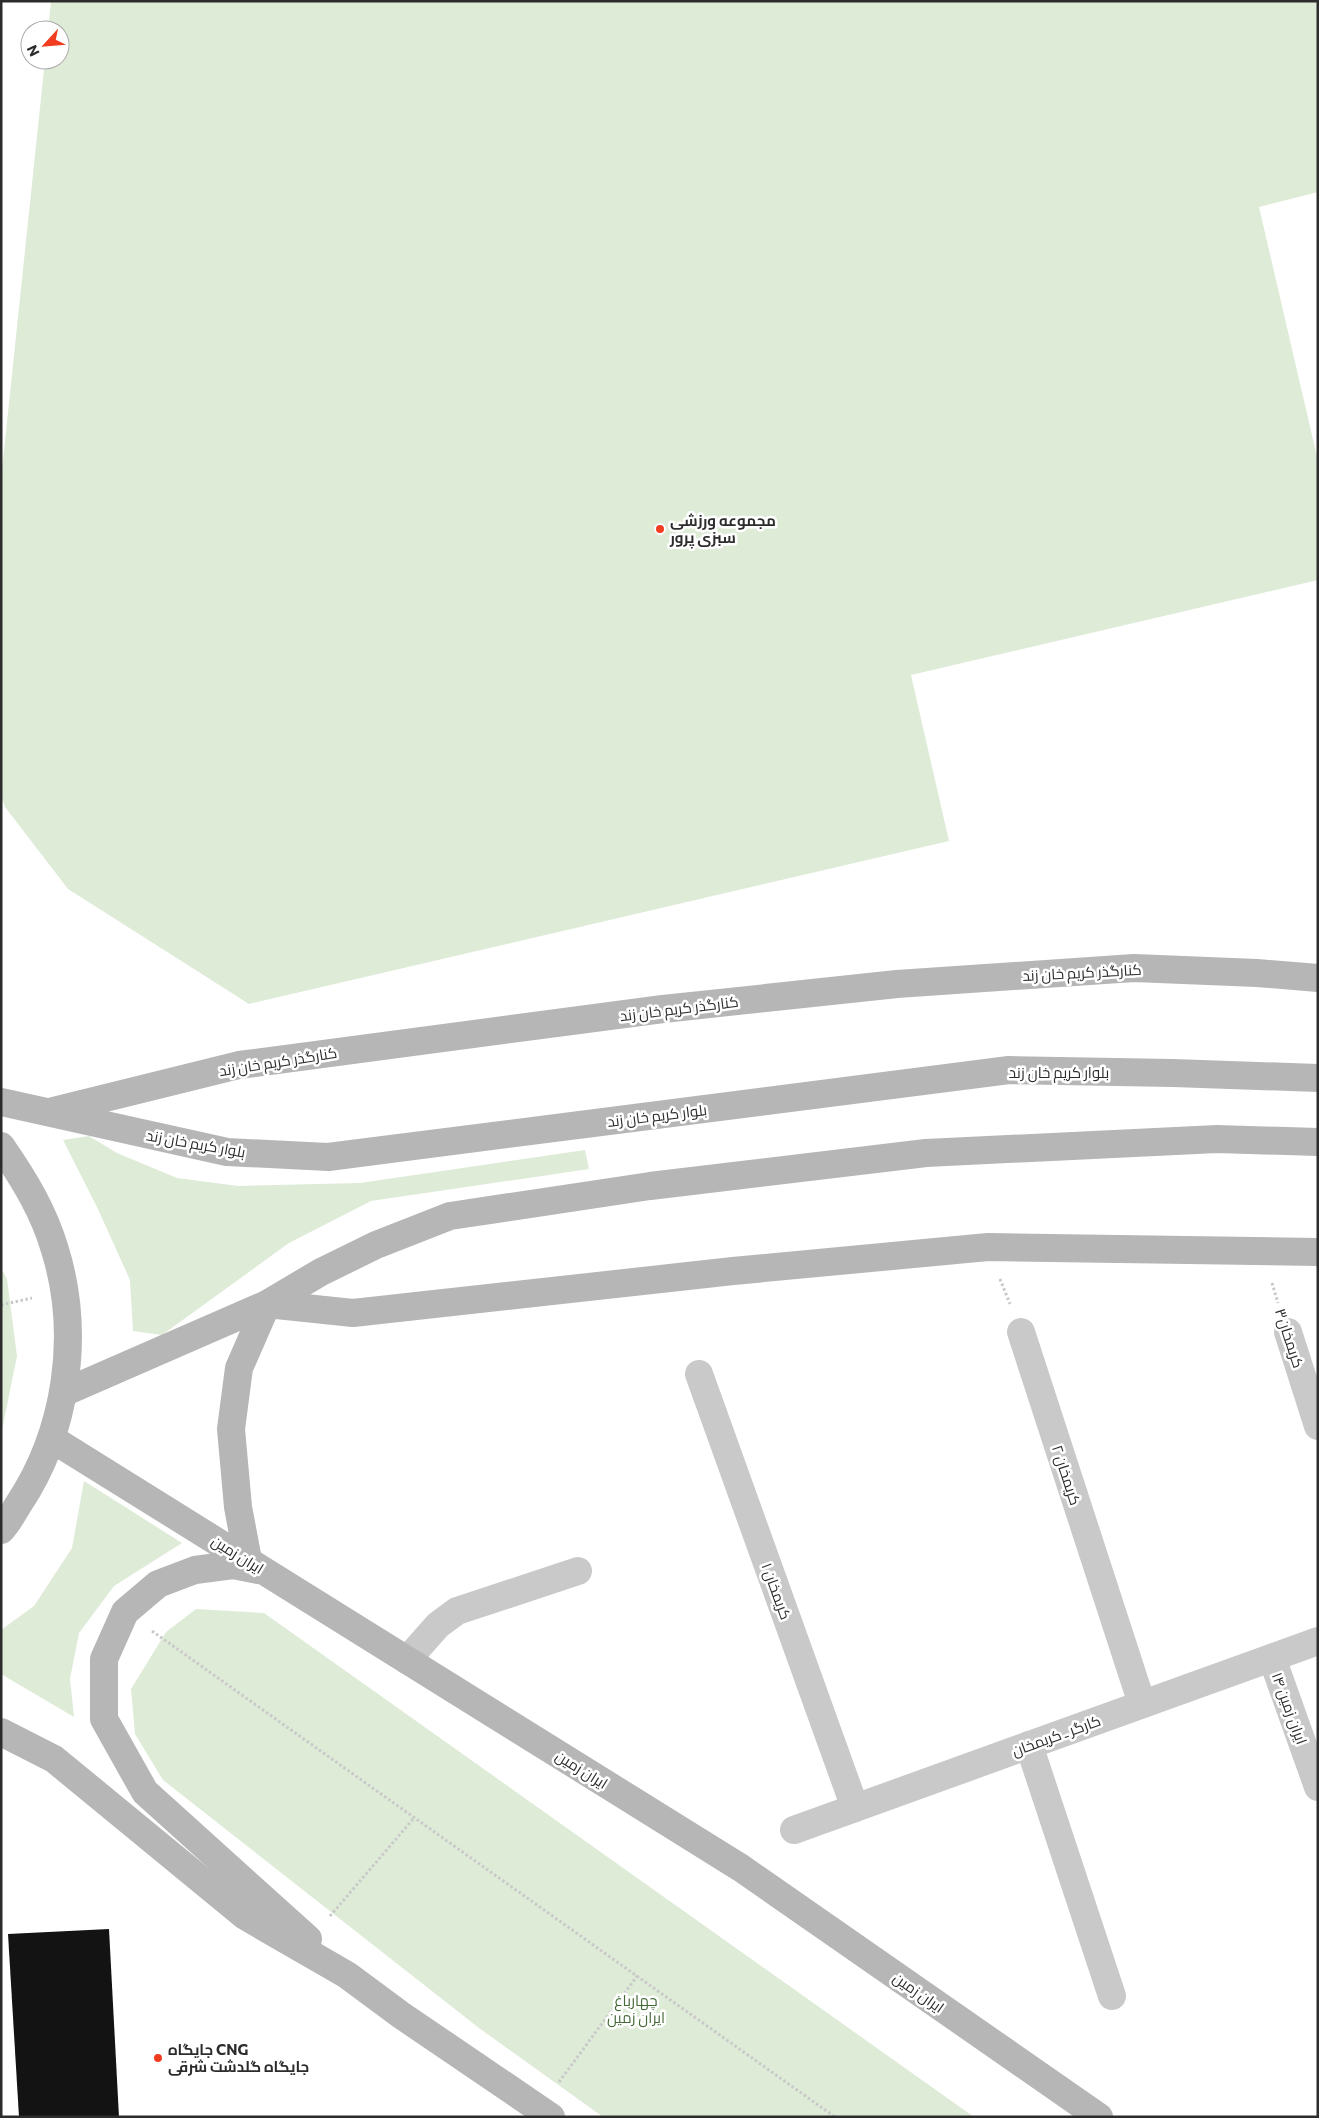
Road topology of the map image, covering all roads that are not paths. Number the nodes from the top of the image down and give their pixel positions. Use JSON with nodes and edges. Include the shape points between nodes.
{"nodes":[{"id":1,"x":1318,"y":978,"type":"edge"},
{"id":2,"x":1318,"y":1078,"type":"edge"},
{"id":3,"x":1,"y":1102,"type":"edge"},
{"id":4,"x":48,"y":1112,"type":"junction"},
{"id":5,"x":1318,"y":1142,"type":"edge"},
{"id":6,"x":1,"y":1146,"type":"edge"},
{"id":7,"x":1318,"y":1252,"type":"edge"},
{"id":8,"x":267,"y":1304,"type":"junction"},
{"id":9,"x":1021,"y":1332,"type":"road end"},
{"id":10,"x":1288,"y":1332,"type":"road end"},
{"id":11,"x":698,"y":1374,"type":"dead end"},
{"id":12,"x":63,"y":1393,"type":"junction"},
{"id":13,"x":1318,"y":1426,"type":"edge"},
{"id":14,"x":52,"y":1439,"type":"junction"},
{"id":15,"x":1,"y":1530,"type":"edge"},
{"id":16,"x":257,"y":1566,"type":"junction"},
{"id":17,"x":578,"y":1572,"type":"dead end"},
{"id":18,"x":1318,"y":1641,"type":"edge"},
{"id":19,"x":1272,"y":1658,"type":"junction"},
{"id":20,"x":407,"y":1660,"type":"junction"},
{"id":21,"x":1142,"y":1704,"type":"junction"},
{"id":22,"x":1,"y":1732,"type":"edge"},
{"id":23,"x":1029,"y":1745,"type":"junction"},
{"id":24,"x":1318,"y":1787,"type":"edge"},
{"id":25,"x":855,"y":1808,"type":"junction"},
{"id":26,"x":794,"y":1830,"type":"dead end"},
{"id":27,"x":347,"y":1975,"type":"junction"},
{"id":28,"x":1112,"y":1996,"type":"dead end"},
{"id":29,"x":545,"y":2113,"type":"edge"},
{"id":30,"x":1099,"y":2117,"type":"edge"}],
"edges":[{"from":1,"to":4,"type":"main road","name":"کنارگذر کریم خان زند","via":[[1134,968],[887,985],[663,1009],[239,1065]]},
{"from":2,"to":4,"type":"main road","name":"بلوار کریم خان زند","via":[[1008,1070],[328,1157],[227,1152]]},
{"from":3,"to":4,"type":"main road","name":"بلوار کریم خان زند"},
{"from":5,"to":8,"type":"main road","via":[[1218,1139],[926,1153],[650,1186],[450,1216],[376,1245]]},
{"from":6,"to":12,"type":"main road","via":[[42,1212],[56,1251],[64,1291],[68,1342]]},
{"from":7,"to":8,"type":"main road","via":[[988,1247],[733,1271],[354,1313]]},
{"from":8,"to":12,"type":"main road"},
{"from":8,"to":16,"type":"main road","via":[[239,1368],[231,1429],[238,1507]]},
{"from":9,"to":21,"type":"street","name":"کریمخان ۲"},
{"from":10,"to":13,"type":"street","name":"کریمخان۳"},
{"from":11,"to":25,"type":"street","name":"کریمخان ۱"},
{"from":12,"to":14,"type":"main road"},
{"from":14,"to":15,"type":"main road","via":[[32,1485]]},
{"from":14,"to":16,"type":"main road","name":"ایران زمین"},
{"from":16,"to":20,"type":"main road","name":"ایران زمین"},
{"from":16,"to":27,"type":"main road","via":[[233,1565],[195,1570],[158,1584],[125,1612],[104,1659],[104,1719],[145,1792]]},
{"from":17,"to":20,"type":"street","via":[[457,1611],[438,1625]]},
{"from":18,"to":19,"type":"street","name":"کارگر ـ کریمخان"},
{"from":19,"to":21,"type":"street","name":"کارگر ـ کریمخان"},
{"from":19,"to":24,"type":"street","name":"ایران زمین ۱۴"},
{"from":20,"to":30,"type":"main road","name":"ایران زمین","via":[[741,1868]]},
{"from":21,"to":23,"type":"street","name":"کارگر ـ کریمخان"},
{"from":22,"to":27,"type":"main road","via":[[54,1759],[245,1916]]},
{"from":23,"to":25,"type":"street","name":"کارگر ـ کریمخان"},
{"from":23,"to":28,"type":"street"},
{"from":25,"to":26,"type":"street","name":"کارگر ـ کریمخان"},
{"from":27,"to":29,"type":"main road"}]}
